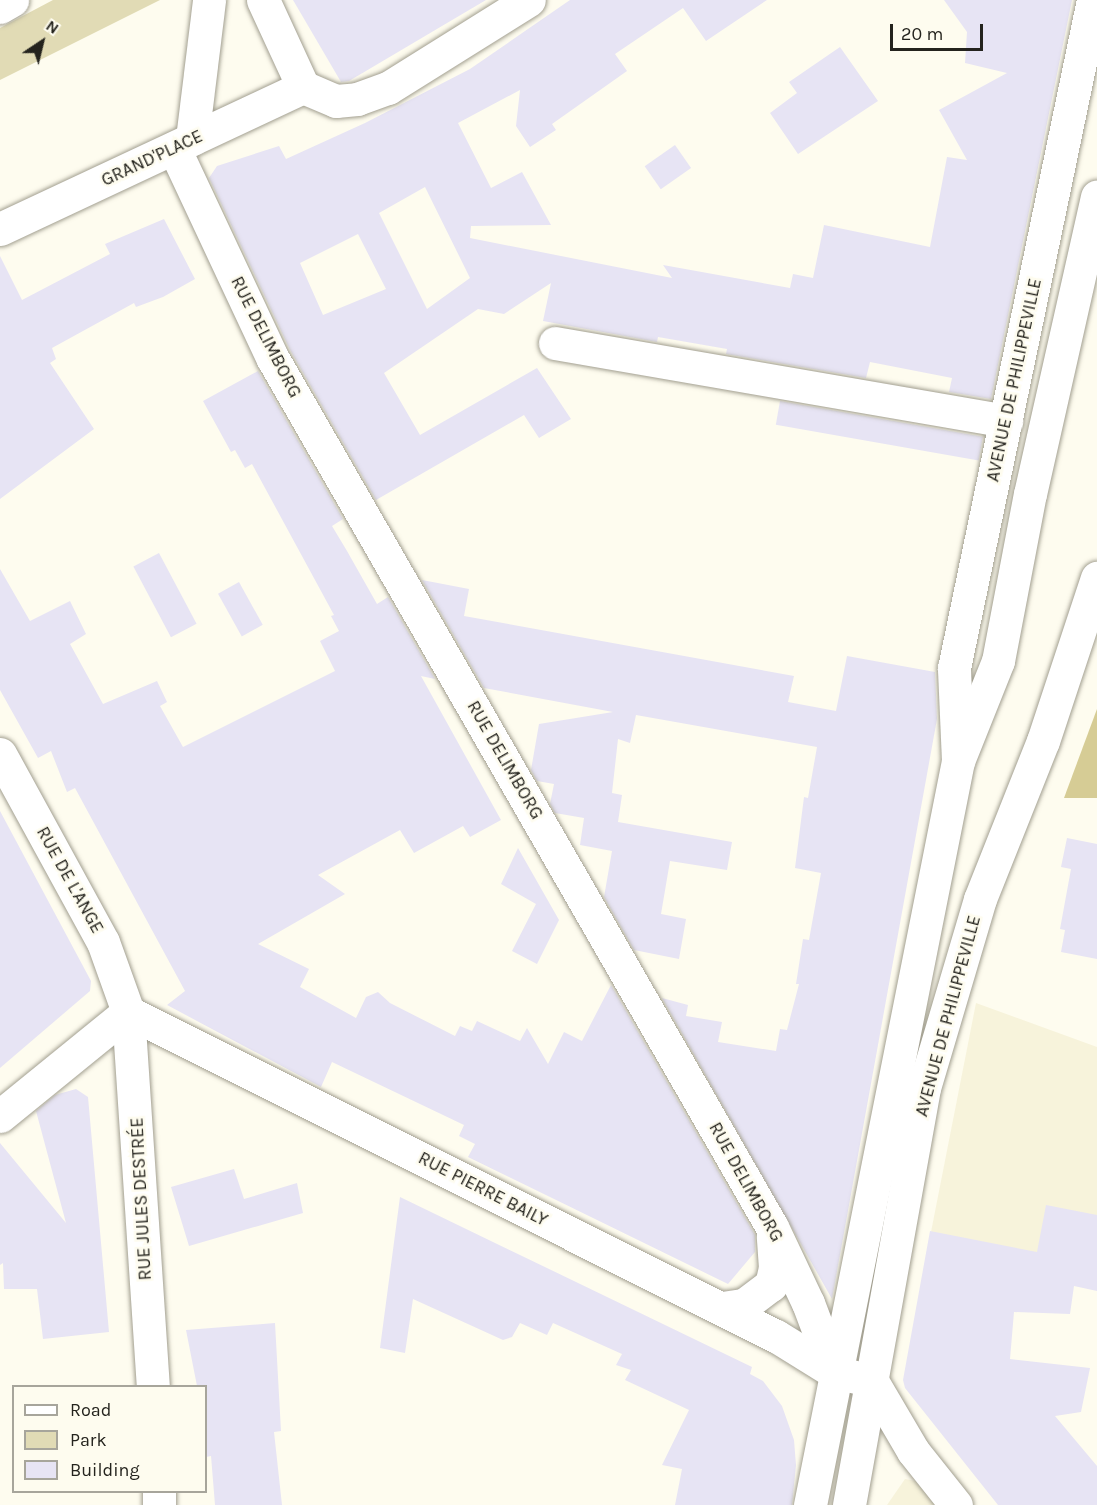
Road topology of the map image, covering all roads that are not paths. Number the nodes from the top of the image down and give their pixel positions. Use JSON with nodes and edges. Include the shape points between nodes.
{"nodes":[{"id":1,"x":12,"y":0,"type":"edge"},
{"id":2,"x":209,"y":0,"type":"edge"},
{"id":3,"x":262,"y":0,"type":"edge"},
{"id":4,"x":529,"y":0,"type":"edge"},
{"id":5,"x":1093,"y":0,"type":"edge"},
{"id":6,"x":0,"y":7,"type":"edge"},
{"id":7,"x":303,"y":87,"type":"junction"},
{"id":8,"x":183,"y":144,"type":"junction"},
{"id":9,"x":1097,"y":196,"type":"edge"},
{"id":10,"x":0,"y":229,"type":"edge"},
{"id":11,"x":555,"y":343,"type":"dead end"},
{"id":12,"x":1006,"y":421,"type":"junction"},
{"id":13,"x":1097,"y":578,"type":"edge"},
{"id":14,"x":0,"y":754,"type":"edge"},
{"id":15,"x":958,"y":761,"type":"junction"},
{"id":16,"x":128,"y":1012,"type":"junction"},
{"id":17,"x":0,"y":1116,"type":"edge"},
{"id":18,"x":772,"y":1227,"type":"junction"},
{"id":19,"x":722,"y":1308,"type":"junction"},
{"id":20,"x":834,"y":1372,"type":"junction"},
{"id":21,"x":872,"y":1381,"type":"junction"},
{"id":22,"x":153,"y":1385,"type":"edge"},
{"id":23,"x":810,"y":1505,"type":"edge"},
{"id":24,"x":849,"y":1505,"type":"edge"},
{"id":25,"x":956,"y":1505,"type":"edge"}],
"edges":[{"from":1,"to":6,"type":"street"},
{"from":2,"to":8,"type":"street"},
{"from":3,"to":7,"type":"street"},
{"from":4,"to":7,"type":"street","via":[[388,88],[357,99],[336,101]]},
{"from":5,"to":12,"type":"street","name":"AVENUE DE PHILIPPEVILLE"},
{"from":7,"to":8,"type":"street","name":"GRAND'PLACE"},
{"from":8,"to":10,"type":"street","name":"GRAND'PLACE"},
{"from":8,"to":18,"type":"street","name":"RUE DELIMBORG","via":[[273,359]]},
{"from":9,"to":15,"type":"street","name":"AVENUE DE PHILIPPEVILLE","via":[[1030,494],[998,661]]},
{"from":11,"to":12,"type":"street"},
{"from":12,"to":15,"type":"street","name":"AVENUE DE PHILIPPEVILLE","via":[[954,668]]},
{"from":13,"to":21,"type":"street","name":"AVENUE DE PHILIPPEVILLE","via":[[1043,741],[980,899],[924,1088]]},
{"from":14,"to":16,"type":"street","name":"RUE DE L'ANGE","via":[[103,942]]},
{"from":15,"to":20,"type":"street","name":"AVENUE DE PHILIPPEVILLE"},
{"from":16,"to":17,"type":"street"},
{"from":16,"to":19,"type":"street","name":"RUE PIERRE BAILY"},
{"from":16,"to":22,"type":"street","name":"RUE JULES DESTRÉE"},
{"from":18,"to":19,"type":"street","via":[[775,1268],[771,1285],[744,1305]]},
{"from":18,"to":20,"type":"street","name":"RUE DELIMBORG","via":[[808,1303]]},
{"from":19,"to":20,"type":"street","name":"RUE PIERRE BAILY"},
{"from":20,"to":21,"type":"street","name":"RUE PIERRE BAILY"},
{"from":20,"to":23,"type":"street","name":"AVENUE DE PHILIPPEVILLE"},
{"from":21,"to":24,"type":"street","name":"AVENUE DE PHILIPPEVILLE"},
{"from":21,"to":25,"type":"street","via":[[913,1451]]}]}
